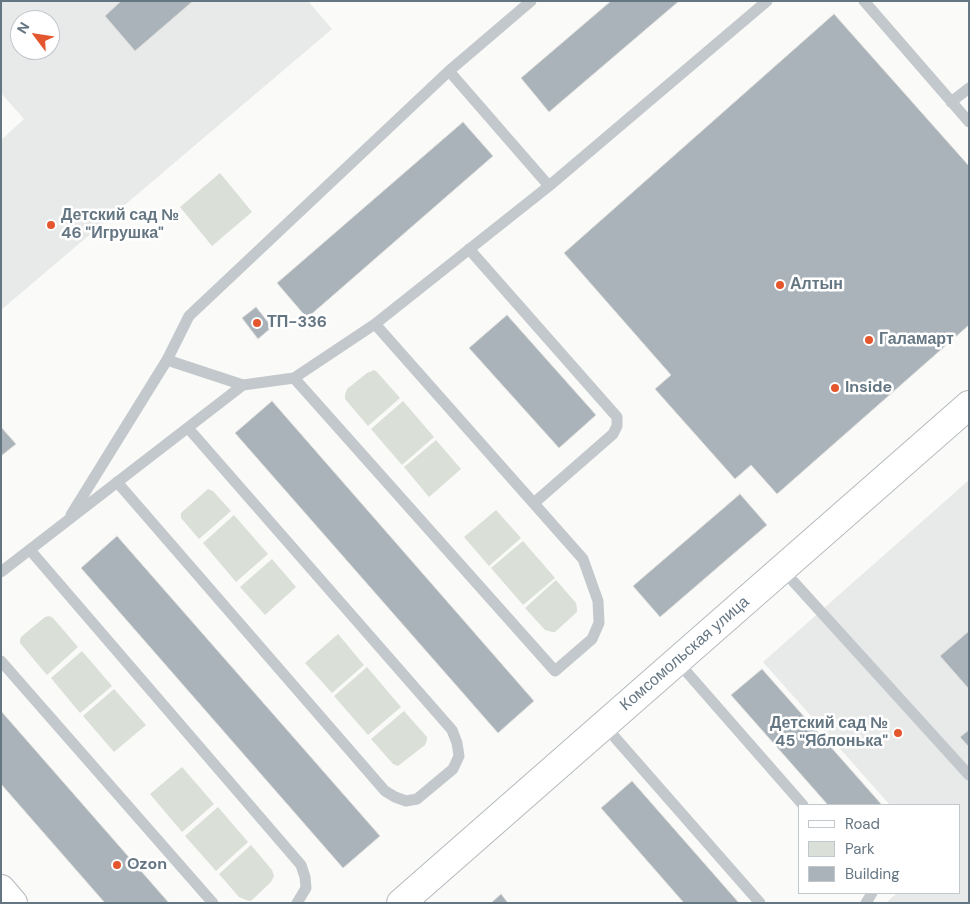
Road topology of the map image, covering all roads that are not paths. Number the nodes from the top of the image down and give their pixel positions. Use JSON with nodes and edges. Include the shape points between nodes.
{"nodes":[{"id":1,"x":531,"y":1,"type":"edge"},
{"id":2,"x":767,"y":1,"type":"edge"},
{"id":3,"x":864,"y":1,"type":"edge"},
{"id":4,"x":448,"y":71,"type":"junction"},
{"id":5,"x":969,"y":88,"type":"edge"},
{"id":6,"x":951,"y":102,"type":"junction"},
{"id":7,"x":969,"y":122,"type":"edge"},
{"id":8,"x":549,"y":186,"type":"junction"},
{"id":9,"x":469,"y":249,"type":"junction"},
{"id":10,"x":375,"y":324,"type":"junction"},
{"id":11,"x":167,"y":360,"type":"junction"},
{"id":12,"x":294,"y":378,"type":"junction"},
{"id":13,"x":243,"y":385,"type":"junction"},
{"id":14,"x":969,"y":405,"type":"edge"},
{"id":15,"x":188,"y":428,"type":"junction"},
{"id":16,"x":117,"y":482,"type":"junction"},
{"id":17,"x":534,"y":504,"type":"junction"},
{"id":18,"x":67,"y":521,"type":"junction"},
{"id":19,"x":30,"y":550,"type":"junction"},
{"id":20,"x":782,"y":569,"type":"junction"},
{"id":21,"x":1,"y":572,"type":"edge"},
{"id":22,"x":1,"y":661,"type":"edge"},
{"id":23,"x":677,"y":661,"type":"junction"},
{"id":24,"x":604,"y":725,"type":"junction"},
{"id":25,"x":969,"y":775,"type":"edge"},
{"id":26,"x":802,"y":804,"type":"edge"},
{"id":27,"x":1,"y":889,"type":"edge"},
{"id":28,"x":403,"y":902,"type":"edge"},
{"id":29,"x":13,"y":903,"type":"edge"},
{"id":30,"x":213,"y":903,"type":"edge"},
{"id":31,"x":297,"y":903,"type":"edge"},
{"id":32,"x":760,"y":903,"type":"edge"}],
"edges":[{"from":1,"to":4,"type":"lane"},
{"from":2,"to":8,"type":"lane"},
{"from":3,"to":6,"type":"lane"},
{"from":4,"to":8,"type":"lane"},
{"from":4,"to":11,"type":"lane","via":[[189,316]]},
{"from":5,"to":6,"type":"lane"},
{"from":6,"to":7,"type":"lane"},
{"from":8,"to":9,"type":"lane"},
{"from":9,"to":10,"type":"lane"},
{"from":9,"to":17,"type":"lane","via":[[617,417],[613,434]]},
{"from":10,"to":12,"type":"lane"},
{"from":10,"to":17,"type":"lane"},
{"from":11,"to":13,"type":"lane"},
{"from":11,"to":18,"type":"lane"},
{"from":12,"to":13,"type":"lane"},
{"from":12,"to":17,"type":"lane","via":[[555,671],[592,639],[599,622],[598,601],[583,559]]},
{"from":13,"to":15,"type":"lane"},
{"from":14,"to":20,"type":"main road","name":"Комсомольская улица"},
{"from":15,"to":16,"type":"lane"},
{"from":15,"to":16,"type":"lane","via":[[452,730],[458,756],[453,769],[417,799],[406,801],[385,791]]},
{"from":16,"to":18,"type":"lane"},
{"from":18,"to":19,"type":"lane"},
{"from":19,"to":21,"type":"lane"},
{"from":19,"to":31,"type":"lane","via":[[302,865],[306,888]]},
{"from":20,"to":23,"type":"main road","name":"Комсомольская улица"},
{"from":20,"to":25,"type":"lane"},
{"from":22,"to":30,"type":"lane"},
{"from":23,"to":24,"type":"main road","name":"Комсомольская улица"},
{"from":23,"to":26,"type":"lane"},
{"from":24,"to":28,"type":"main road","name":"Комсомольская улица"},
{"from":24,"to":32,"type":"lane"},
{"from":27,"to":29,"type":"main road"}]}
